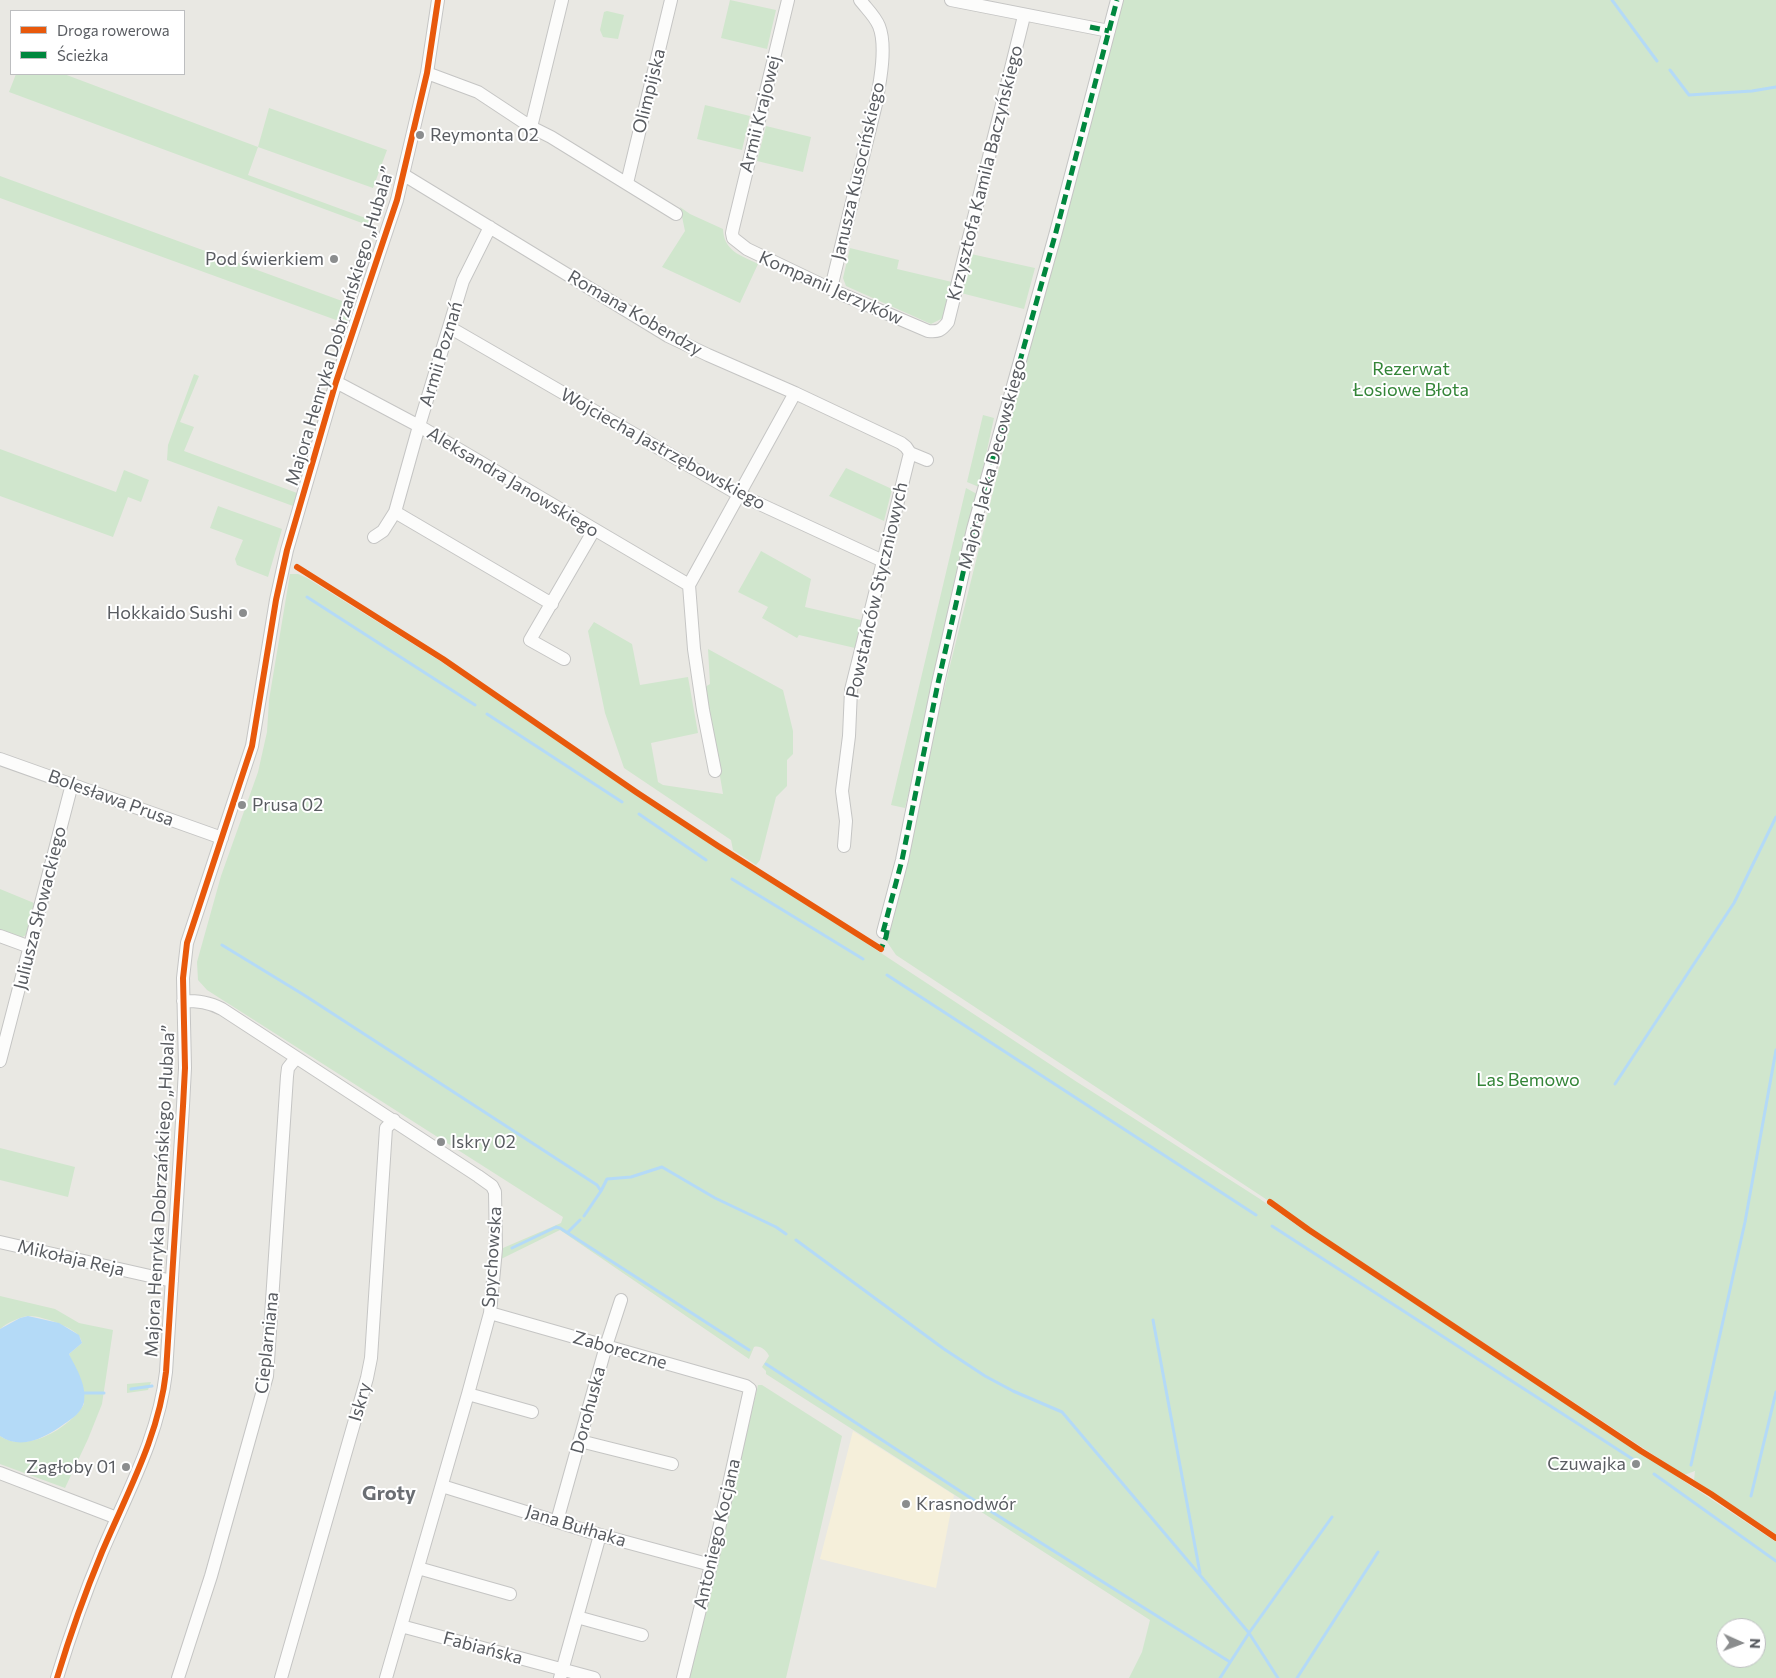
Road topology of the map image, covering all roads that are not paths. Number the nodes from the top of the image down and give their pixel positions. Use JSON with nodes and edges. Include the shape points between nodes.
{"nodes":[{"id":1,"x":438,"y":0,"type":"edge"},
{"id":2,"x":562,"y":0,"type":"edge"},
{"id":3,"x":671,"y":0,"type":"edge"},
{"id":4,"x":788,"y":0,"type":"edge"},
{"id":5,"x":860,"y":0,"type":"edge"},
{"id":6,"x":951,"y":0,"type":"edge"},
{"id":7,"x":1117,"y":0,"type":"edge"},
{"id":8,"x":1024,"y":16,"type":"junction"},
{"id":9,"x":1109,"y":31,"type":"junction"},
{"id":10,"x":426,"y":73,"type":"junction"},
{"id":11,"x":531,"y":127,"type":"junction"},
{"id":12,"x":404,"y":175,"type":"junction"},
{"id":13,"x":627,"y":183,"type":"junction"},
{"id":14,"x":676,"y":214,"type":"dead end"},
{"id":15,"x":490,"y":227,"type":"junction"},
{"id":16,"x":733,"y":228,"type":"joint"},
{"id":17,"x":831,"y":288,"type":"junction"},
{"id":18,"x":448,"y":327,"type":"junction"},
{"id":19,"x":942,"y":330,"type":"joint"},
{"id":20,"x":336,"y":382,"type":"junction"},
{"id":21,"x":796,"y":393,"type":"junction"},
{"id":22,"x":418,"y":426,"type":"junction"},
{"id":23,"x":910,"y":453,"type":"junction"},
{"id":24,"x":927,"y":460,"type":"dead end"},
{"id":25,"x":738,"y":494,"type":"junction"},
{"id":26,"x":395,"y":512,"type":"junction"},
{"id":27,"x":594,"y":530,"type":"junction"},
{"id":28,"x":374,"y":537,"type":"dead end"},
{"id":29,"x":882,"y":561,"type":"junction"},
{"id":30,"x":689,"y":584,"type":"junction"},
{"id":31,"x":552,"y":604,"type":"junction"},
{"id":32,"x":564,"y":659,"type":"dead end"},
{"id":33,"x":0,"y":759,"type":"edge"},
{"id":34,"x":715,"y":771,"type":"dead end"},
{"id":35,"x":72,"y":784,"type":"junction"},
{"id":36,"x":222,"y":838,"type":"junction"},
{"id":37,"x":844,"y":846,"type":"dead end"},
{"id":38,"x":883,"y":932,"type":"dead end"},
{"id":39,"x":0,"y":936,"type":"edge"},
{"id":40,"x":30,"y":947,"type":"junction"},
{"id":41,"x":183,"y":1001,"type":"junction"},
{"id":42,"x":296,"y":1058,"type":"junction"},
{"id":43,"x":0,"y":1061,"type":"edge"},
{"id":44,"x":394,"y":1120,"type":"junction"},
{"id":45,"x":0,"y":1242,"type":"edge"},
{"id":46,"x":172,"y":1281,"type":"junction"},
{"id":47,"x":621,"y":1300,"type":"dead end"},
{"id":48,"x":490,"y":1313,"type":"junction"},
{"id":49,"x":606,"y":1346,"type":"junction"},
{"id":50,"x":750,"y":1389,"type":"joint"},
{"id":51,"x":468,"y":1394,"type":"junction"},
{"id":52,"x":532,"y":1412,"type":"dead end"},
{"id":53,"x":580,"y":1441,"type":"junction"},
{"id":54,"x":672,"y":1464,"type":"dead end"},
{"id":55,"x":0,"y":1473,"type":"edge"},
{"id":56,"x":442,"y":1486,"type":"junction"},
{"id":57,"x":117,"y":1518,"type":"junction"},
{"id":58,"x":557,"y":1521,"type":"junction"},
{"id":59,"x":600,"y":1535,"type":"junction"},
{"id":60,"x":712,"y":1565,"type":"junction"},
{"id":61,"x":418,"y":1568,"type":"junction"},
{"id":62,"x":510,"y":1594,"type":"dead end"},
{"id":63,"x":577,"y":1617,"type":"junction"},
{"id":64,"x":401,"y":1626,"type":"junction"},
{"id":65,"x":642,"y":1635,"type":"dead end"},
{"id":66,"x":561,"y":1674,"type":"edge"},
{"id":67,"x":57,"y":1678,"type":"edge"},
{"id":68,"x":178,"y":1678,"type":"edge"},
{"id":69,"x":281,"y":1678,"type":"edge"},
{"id":70,"x":386,"y":1678,"type":"edge"},
{"id":71,"x":594,"y":1678,"type":"edge"},
{"id":72,"x":683,"y":1678,"type":"edge"}],
"edges":[{"from":1,"to":10,"type":"street","name":"Majora Henryka Dobrzańskiego „Hubala”"},
{"from":2,"to":11,"type":"street"},
{"from":3,"to":13,"type":"street","name":"Olimpijska"},
{"from":4,"to":16,"type":"street","name":"Armii Krajowej"},
{"from":5,"to":17,"type":"street","name":"Janusza Kusocińskiego","via":[[880,31],[880,83]]},
{"from":6,"to":8,"type":"street"},
{"from":7,"to":9,"type":"street","name":"Majora Jacka Decowskiego"},
{"from":8,"to":9,"type":"street"},
{"from":8,"to":19,"type":"street","name":"Krzysztofa Kamila Baczyńskiego","via":[[948,322]]},
{"from":9,"to":38,"type":"street","name":"Majora Jacka Decowskiego","via":[[973,529],[902,860]]},
{"from":10,"to":11,"type":"street","via":[[478,92]]},
{"from":10,"to":12,"type":"street","name":"Majora Henryka Dobrzańskiego „Hubala”"},
{"from":11,"to":13,"type":"street"},
{"from":12,"to":15,"type":"street","name":"Romana Kobendzy"},
{"from":12,"to":20,"type":"street","name":"Majora Henryka Dobrzańskiego „Hubala”"},
{"from":13,"to":14,"type":"street"},
{"from":15,"to":18,"type":"street","name":"Armii Poznań","via":[[463,281]]},
{"from":15,"to":21,"type":"street","name":"Romana Kobendzy","via":[[668,336]]},
{"from":16,"to":17,"type":"street","name":"Kompanii Jerzyków","via":[[733,238],[747,249]]},
{"from":17,"to":19,"type":"street","name":"Kompanii Jerzyków","via":[[928,331]]},
{"from":18,"to":22,"type":"street","name":"Armii Poznań"},
{"from":18,"to":25,"type":"street","name":"Wojciecha Jastrzębowskiego"},
{"from":20,"to":22,"type":"street","name":"Aleksandra Janowskiego"},
{"from":20,"to":36,"type":"street","name":"Majora Henryka Dobrzańskiego „Hubala”","via":[[287,550],[252,746]]},
{"from":21,"to":23,"type":"street","name":"Romana Kobendzy","via":[[901,443]]},
{"from":21,"to":25,"type":"street"},
{"from":22,"to":26,"type":"street","name":"Armii Poznań"},
{"from":22,"to":27,"type":"street","name":"Aleksandra Janowskiego"},
{"from":23,"to":24,"type":"street","name":"Romana Kobendzy"},
{"from":23,"to":29,"type":"street","name":"Powstańców Styczniowych"},
{"from":25,"to":29,"type":"street","name":"Wojciecha Jastrzębowskiego"},
{"from":25,"to":30,"type":"street"},
{"from":26,"to":28,"type":"street","name":"Armii Poznań"},
{"from":26,"to":31,"type":"street"},
{"from":27,"to":30,"type":"street","name":"Aleksandra Janowskiego"},
{"from":27,"to":31,"type":"street"},
{"from":29,"to":37,"type":"street","name":"Powstańców Styczniowych","via":[[850,698],[842,791],[846,821]]},
{"from":30,"to":34,"type":"street","via":[[694,649]]},
{"from":31,"to":32,"type":"street","via":[[530,640]]},
{"from":33,"to":35,"type":"street","name":"Bolesława Prusa"},
{"from":35,"to":36,"type":"street","name":"Bolesława Prusa"},
{"from":35,"to":40,"type":"street","name":"Juliusza Słowackiego"},
{"from":36,"to":41,"type":"street","name":"Majora Henryka Dobrzańskiego „Hubala”","via":[[187,943]]},
{"from":39,"to":40,"type":"street"},
{"from":40,"to":43,"type":"street","name":"Juliusza Słowackiego"},
{"from":41,"to":42,"type":"street","name":"Spychowska","via":[[212,1003]]},
{"from":41,"to":46,"type":"street","name":"Majora Henryka Dobrzańskiego „Hubala”","via":[[184,1087]]},
{"from":42,"to":44,"type":"street","name":"Spychowska"},
{"from":42,"to":68,"type":"street","name":"Cieplarniana","via":[[288,1068],[287,1076],[268,1376]]},
{"from":44,"to":48,"type":"street","name":"Spychowska","via":[[492,1186],[495,1192],[496,1249]]},
{"from":44,"to":69,"type":"street","name":"Iskry","via":[[386,1128],[367,1378]]},
{"from":45,"to":46,"type":"street","name":"Mikołaja Reja"},
{"from":46,"to":57,"type":"street","name":"Majora Henryka Dobrzańskiego „Hubala”","via":[[161,1405],[145,1454]]},
{"from":47,"to":49,"type":"street","name":"Dorohuska"},
{"from":48,"to":49,"type":"street","name":"Zaboreczne"},
{"from":48,"to":51,"type":"street","name":"Spychowska"},
{"from":49,"to":50,"type":"street","name":"Zaboreczne"},
{"from":49,"to":53,"type":"street","name":"Dorohuska"},
{"from":50,"to":60,"type":"street","name":"Antoniego Kocjana"},
{"from":51,"to":52,"type":"street"},
{"from":51,"to":56,"type":"street","name":"Spychowska"},
{"from":53,"to":54,"type":"street"},
{"from":53,"to":58,"type":"street","name":"Dorohuska"},
{"from":55,"to":57,"type":"street"},
{"from":56,"to":58,"type":"street","name":"Jana Bułhaka"},
{"from":56,"to":61,"type":"street","name":"Spychowska"},
{"from":57,"to":67,"type":"street","name":"Majora Henryka Dobrzańskiego „Hubala”","via":[[83,1600]]},
{"from":58,"to":59,"type":"street","name":"Jana Bułhaka"},
{"from":59,"to":60,"type":"street","name":"Jana Bułhaka"},
{"from":59,"to":63,"type":"street"},
{"from":60,"to":72,"type":"street","name":"Antoniego Kocjana"},
{"from":61,"to":62,"type":"street"},
{"from":61,"to":64,"type":"street","name":"Spychowska"},
{"from":63,"to":65,"type":"street"},
{"from":63,"to":66,"type":"street"},
{"from":64,"to":66,"type":"street","name":"Fabiańska"},
{"from":64,"to":70,"type":"street","name":"Spychowska"},
{"from":66,"to":71,"type":"street","name":"Fabiańska"}]}
